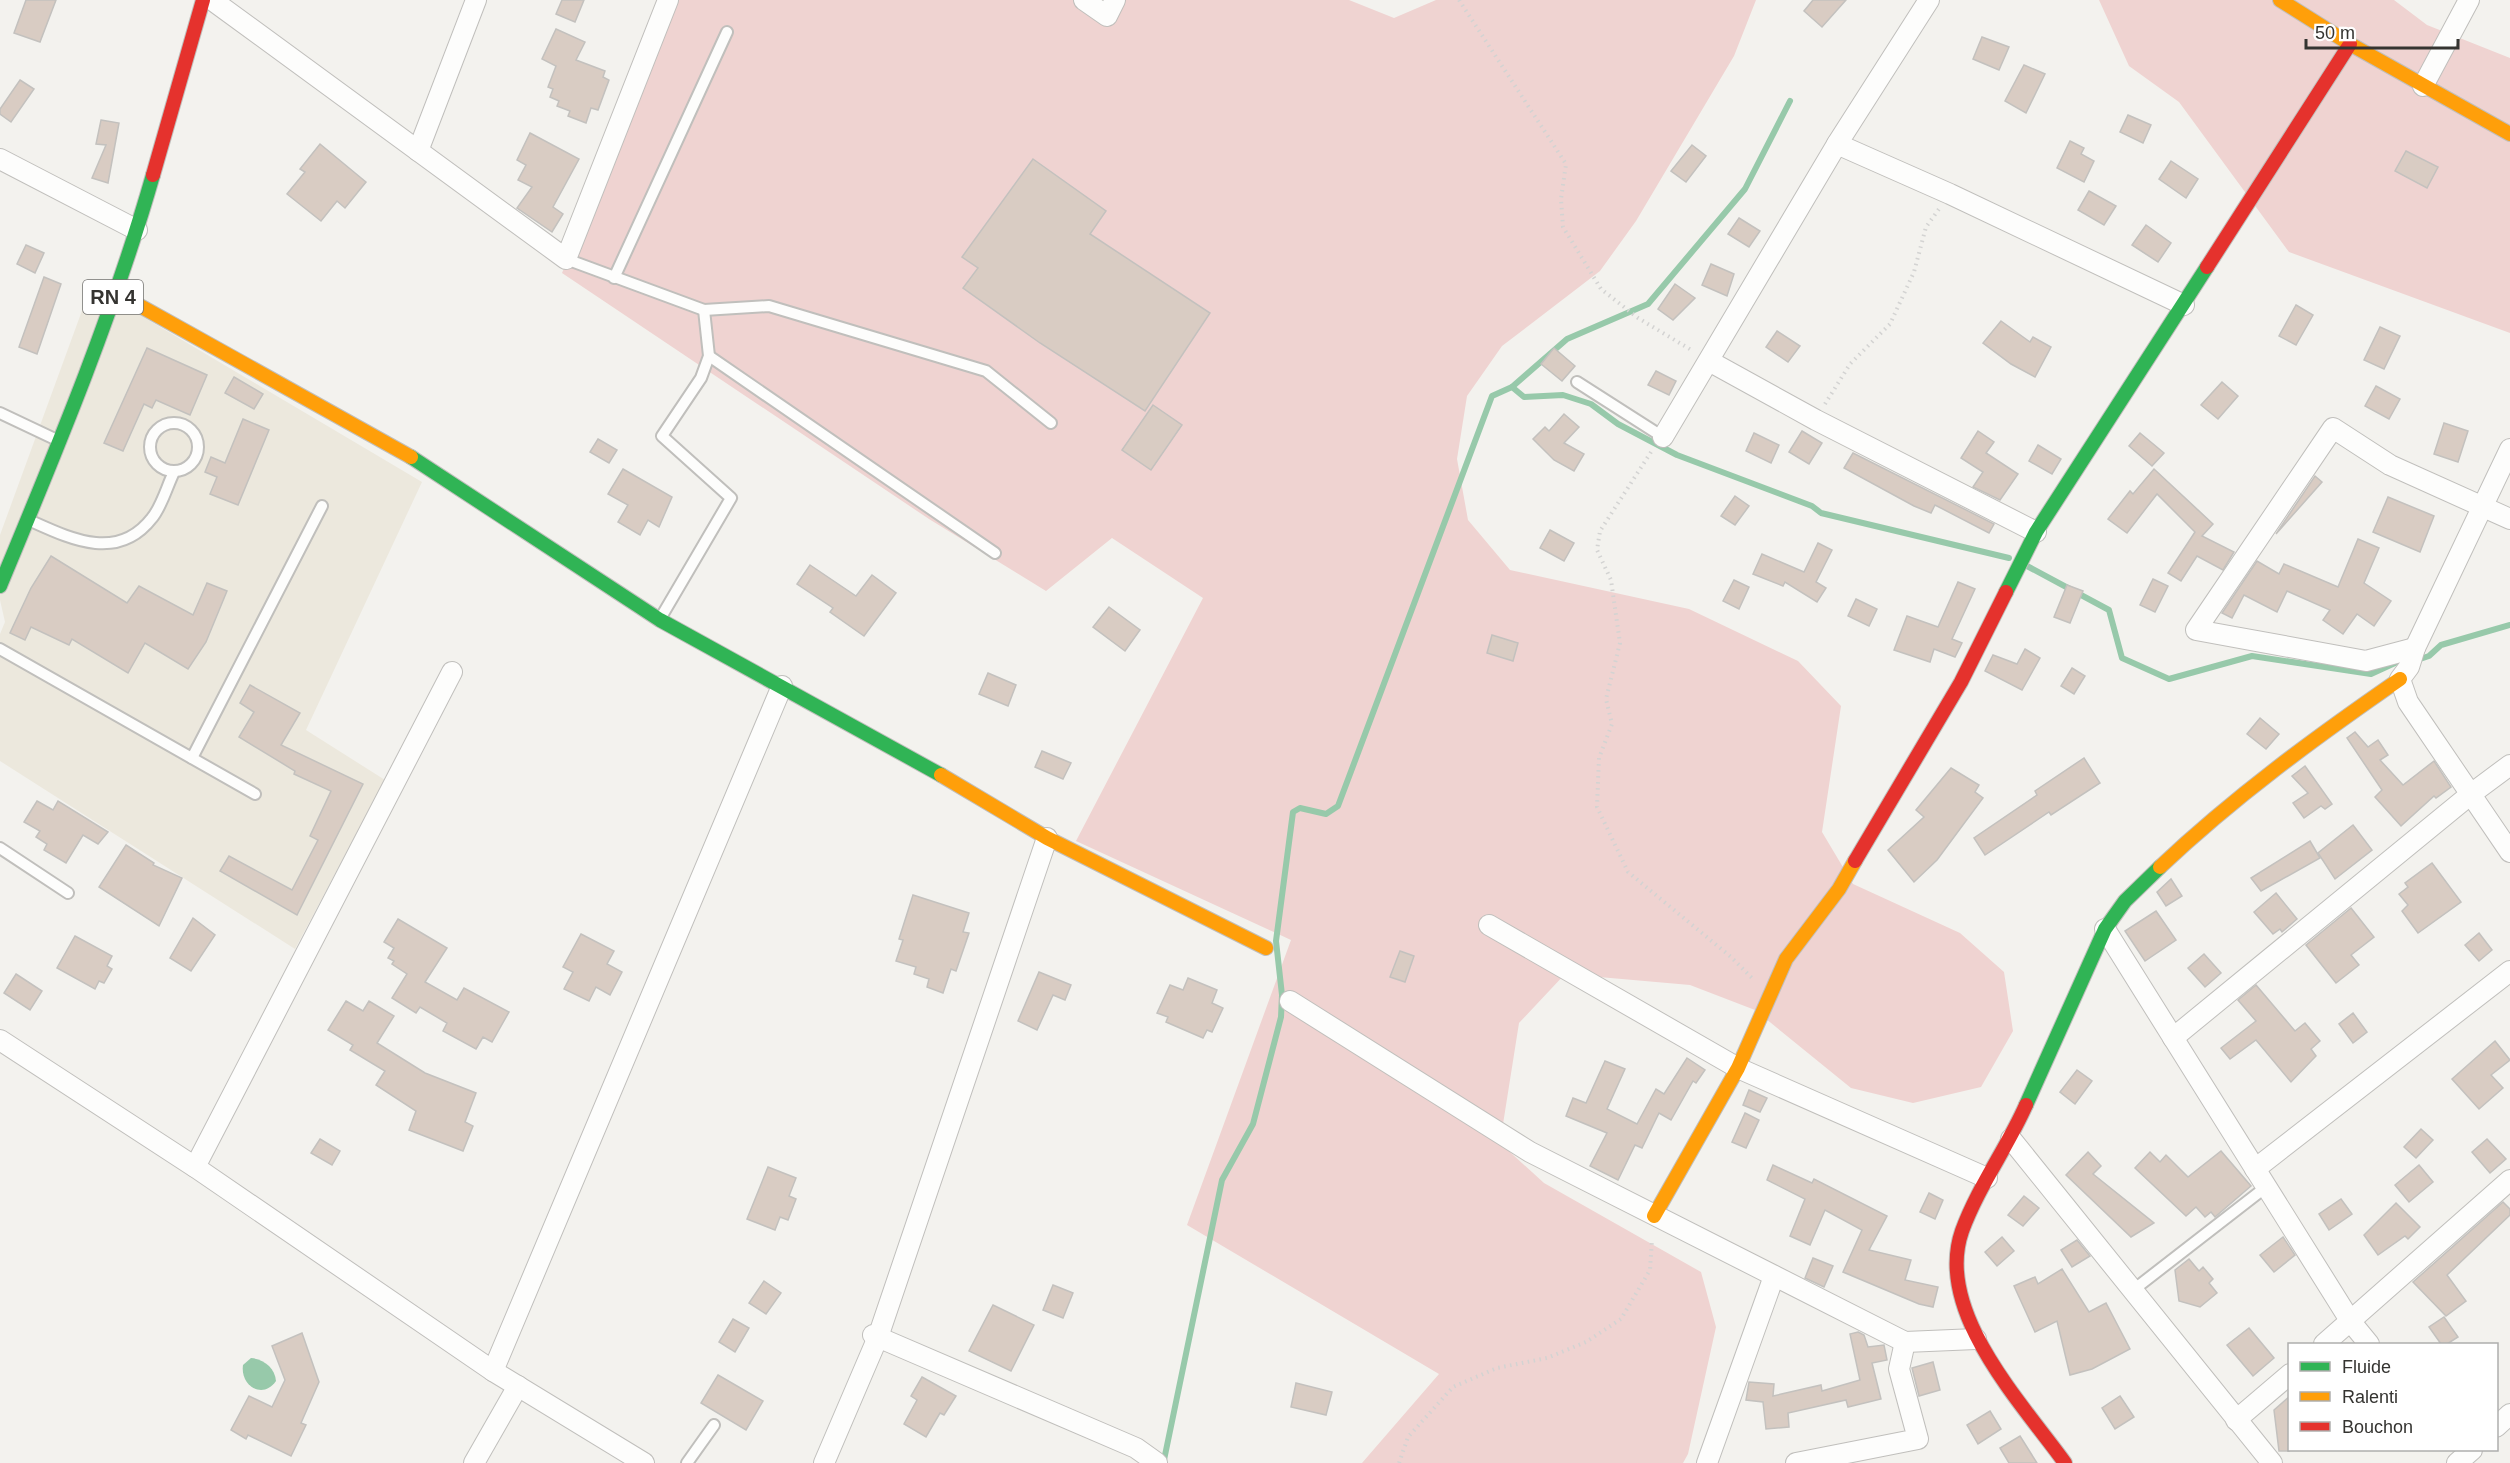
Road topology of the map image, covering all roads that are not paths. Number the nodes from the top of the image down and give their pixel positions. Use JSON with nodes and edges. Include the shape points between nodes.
{"nodes":[{"id":1,"x":203,"y":0,"type":"edge"},
{"id":2,"x":212,"y":0,"type":"edge"},
{"id":3,"x":476,"y":0,"type":"edge"},
{"id":4,"x":668,"y":0,"type":"edge"},
{"id":5,"x":1084,"y":0,"type":"edge"},
{"id":6,"x":1115,"y":0,"type":"edge"},
{"id":7,"x":1929,"y":0,"type":"edge"},
{"id":8,"x":2280,"y":0,"type":"edge"},
{"id":9,"x":2469,"y":0,"type":"edge"},
{"id":10,"x":727,"y":32,"type":"dead end"},
{"id":11,"x":2350,"y":44,"type":"junction"},
{"id":12,"x":2423,"y":86,"type":"junction"},
{"id":13,"x":2510,"y":134,"type":"edge"},
{"id":14,"x":1837,"y":144,"type":"junction"},
{"id":15,"x":418,"y":151,"type":"junction"},
{"id":16,"x":0,"y":159,"type":"edge"},
{"id":17,"x":137,"y":230,"type":"junction"},
{"id":18,"x":566,"y":259,"type":"junction"},
{"id":19,"x":614,"y":278,"type":"junction"},
{"id":20,"x":115,"y":292,"type":"junction"},
{"id":21,"x":2184,"y":305,"type":"junction"},
{"id":22,"x":704,"y":310,"type":"junction"},
{"id":23,"x":709,"y":357,"type":"junction"},
{"id":24,"x":1709,"y":361,"type":"junction"},
{"id":25,"x":1576,"y":382,"type":"dead end"},
{"id":26,"x":0,"y":413,"type":"edge"},
{"id":27,"x":1051,"y":423,"type":"dead end"},
{"id":28,"x":60,"y":441,"type":"junction"},
{"id":29,"x":1658,"y":442,"type":"joint"},
{"id":30,"x":2510,"y":449,"type":"edge"},
{"id":31,"x":174,"y":472,"type":"junction"},
{"id":32,"x":322,"y":506,"type":"dead end"},
{"id":33,"x":2485,"y":506,"type":"junction"},
{"id":34,"x":2510,"y":519,"type":"edge"},
{"id":35,"x":27,"y":520,"type":"junction"},
{"id":36,"x":2036,"y":532,"type":"junction"},
{"id":37,"x":995,"y":554,"type":"dead end"},
{"id":38,"x":2,"y":579,"type":"edge"},
{"id":39,"x":660,"y":620,"type":"junction"},
{"id":40,"x":0,"y":649,"type":"edge"},
{"id":41,"x":2409,"y":662,"type":"junction"},
{"id":42,"x":452,"y":672,"type":"dead end"},
{"id":43,"x":782,"y":686,"type":"junction"},
{"id":44,"x":192,"y":758,"type":"junction"},
{"id":45,"x":2510,"y":765,"type":"edge"},
{"id":46,"x":255,"y":794,"type":"dead end"},
{"id":47,"x":2471,"y":794,"type":"junction"},
{"id":48,"x":1047,"y":838,"type":"junction"},
{"id":49,"x":0,"y":848,"type":"edge"},
{"id":50,"x":2510,"y":852,"type":"edge"},
{"id":51,"x":68,"y":893,"type":"dead end"},
{"id":52,"x":1489,"y":925,"type":"dead end"},
{"id":53,"x":2104,"y":929,"type":"junction"},
{"id":54,"x":1266,"y":948,"type":"dead end"},
{"id":55,"x":2510,"y":971,"type":"edge"},
{"id":56,"x":1290,"y":1001,"type":"dead end"},
{"id":57,"x":2173,"y":1038,"type":"junction"},
{"id":58,"x":0,"y":1040,"type":"edge"},
{"id":59,"x":1738,"y":1068,"type":"junction"},
{"id":60,"x":2011,"y":1139,"type":"junction"},
{"id":61,"x":195,"y":1167,"type":"junction"},
{"id":62,"x":2255,"y":1169,"type":"junction"},
{"id":63,"x":1987,"y":1178,"type":"junction"},
{"id":64,"x":2510,"y":1180,"type":"edge"},
{"id":65,"x":2266,"y":1187,"type":"junction"},
{"id":66,"x":1654,"y":1215,"type":"junction"},
{"id":67,"x":1774,"y":1276,"type":"junction"},
{"id":68,"x":2132,"y":1291,"type":"junction"},
{"id":69,"x":2351,"y":1322,"type":"junction"},
{"id":70,"x":875,"y":1336,"type":"junction"},
{"id":71,"x":1976,"y":1339,"type":"junction"},
{"id":72,"x":1905,"y":1342,"type":"junction"},
{"id":73,"x":2325,"y":1343,"type":"edge"},
{"id":74,"x":2368,"y":1343,"type":"edge"},
{"id":75,"x":493,"y":1371,"type":"junction"},
{"id":76,"x":2288,"y":1375,"type":"edge"},
{"id":77,"x":518,"y":1386,"type":"junction"},
{"id":78,"x":2510,"y":1414,"type":"edge"},
{"id":79,"x":2236,"y":1420,"type":"junction"},
{"id":80,"x":714,"y":1425,"type":"dead end"},
{"id":81,"x":2498,"y":1425,"type":"edge"},
{"id":82,"x":474,"y":1463,"type":"edge"},
{"id":83,"x":644,"y":1463,"type":"edge"},
{"id":84,"x":687,"y":1463,"type":"edge"},
{"id":85,"x":824,"y":1463,"type":"edge"},
{"id":86,"x":1157,"y":1463,"type":"edge"},
{"id":87,"x":1707,"y":1463,"type":"edge"},
{"id":88,"x":1796,"y":1463,"type":"edge"},
{"id":89,"x":2065,"y":1463,"type":"edge"},
{"id":90,"x":2272,"y":1463,"type":"edge"}],
"edges":[{"from":1,"to":17,"type":"main road","number":"RN 4"},
{"from":2,"to":15,"type":"street"},
{"from":3,"to":15,"type":"street"},
{"from":4,"to":18,"type":"street"},
{"from":5,"to":6,"type":"street","via":[[1107,16]]},
{"from":7,"to":14,"type":"street"},
{"from":8,"to":11,"type":"main road"},
{"from":9,"to":12,"type":"street"},
{"from":10,"to":19,"type":"lane"},
{"from":11,"to":12,"type":"main road"},
{"from":11,"to":21,"type":"main road"},
{"from":12,"to":13,"type":"main road"},
{"from":14,"to":21,"type":"street"},
{"from":14,"to":24,"type":"street"},
{"from":15,"to":18,"type":"street"},
{"from":16,"to":17,"type":"street"},
{"from":17,"to":20,"type":"main road","number":"RN 4"},
{"from":18,"to":19,"type":"lane"},
{"from":19,"to":22,"type":"lane"},
{"from":20,"to":28,"type":"main road","number":"RN 4"},
{"from":20,"to":39,"type":"main road","via":[[400,450]]},
{"from":21,"to":36,"type":"main road"},
{"from":22,"to":23,"type":"lane"},
{"from":22,"to":27,"type":"lane","via":[[769,306],[986,371]]},
{"from":23,"to":37,"type":"lane"},
{"from":23,"to":39,"type":"lane","via":[[701,378],[662,436],[732,498]]},
{"from":24,"to":29,"type":"street"},
{"from":24,"to":36,"type":"street"},
{"from":25,"to":29,"type":"lane"},
{"from":26,"to":28,"type":"lane"},
{"from":28,"to":35,"type":"main road","number":"RN 4"},
{"from":30,"to":33,"type":"street"},
{"from":31,"to":31,"type":"lane","via":[[190,466],[198,452],[196,435],[183,424],[166,424],[153,435],[150,451],[158,466]]},
{"from":31,"to":35,"type":"lane","via":[[153,518],[130,537],[102,545],[70,538]]},
{"from":32,"to":44,"type":"lane"},
{"from":33,"to":34,"type":"street"},
{"from":33,"to":41,"type":"street"},
{"from":33,"to":41,"type":"street","via":[[2390,465],[2333,428],[2196,630],[2366,662]]},
{"from":35,"to":38,"type":"main road","number":"RN 4"},
{"from":36,"to":59,"type":"main road","via":[[1961,682],[1839,889],[1786,959]]},
{"from":39,"to":43,"type":"main road"},
{"from":40,"to":44,"type":"lane"},
{"from":41,"to":47,"type":"street","via":[[2408,702]]},
{"from":41,"to":53,"type":"main road","via":[[2193,835],[2116,909]]},
{"from":42,"to":61,"type":"street"},
{"from":43,"to":48,"type":"main road","via":[[895,747]]},
{"from":43,"to":75,"type":"street"},
{"from":44,"to":46,"type":"lane"},
{"from":45,"to":47,"type":"street"},
{"from":47,"to":50,"type":"street"},
{"from":47,"to":57,"type":"street"},
{"from":48,"to":54,"type":"main road"},
{"from":48,"to":70,"type":"street"},
{"from":49,"to":51,"type":"lane"},
{"from":52,"to":59,"type":"street"},
{"from":53,"to":57,"type":"street"},
{"from":53,"to":60,"type":"main road"},
{"from":55,"to":62,"type":"street"},
{"from":56,"to":66,"type":"street","via":[[1530,1152]]},
{"from":57,"to":62,"type":"street"},
{"from":58,"to":61,"type":"street"},
{"from":59,"to":63,"type":"street"},
{"from":59,"to":66,"type":"main road"},
{"from":60,"to":63,"type":"main road"},
{"from":60,"to":68,"type":"street"},
{"from":61,"to":75,"type":"street"},
{"from":62,"to":65,"type":"street"},
{"from":63,"to":71,"type":"main road","via":[[1962,1232],[1955,1266],[1959,1294]]},
{"from":64,"to":69,"type":"street"},
{"from":65,"to":68,"type":"lane"},
{"from":65,"to":69,"type":"street"},
{"from":66,"to":67,"type":"street"},
{"from":67,"to":72,"type":"street"},
{"from":67,"to":87,"type":"street"},
{"from":68,"to":79,"type":"street"},
{"from":69,"to":73,"type":"street"},
{"from":69,"to":74,"type":"street"},
{"from":70,"to":85,"type":"street"},
{"from":70,"to":86,"type":"street","via":[[1136,1448]]},
{"from":71,"to":72,"type":"street"},
{"from":71,"to":89,"type":"main road"},
{"from":72,"to":88,"type":"street","via":[[1899,1370],[1918,1439]]},
{"from":75,"to":77,"type":"street"},
{"from":76,"to":79,"type":"street"},
{"from":77,"to":82,"type":"street"},
{"from":77,"to":83,"type":"street"},
{"from":78,"to":81,"type":"street"},
{"from":79,"to":90,"type":"street"},
{"from":80,"to":84,"type":"lane"}]}
